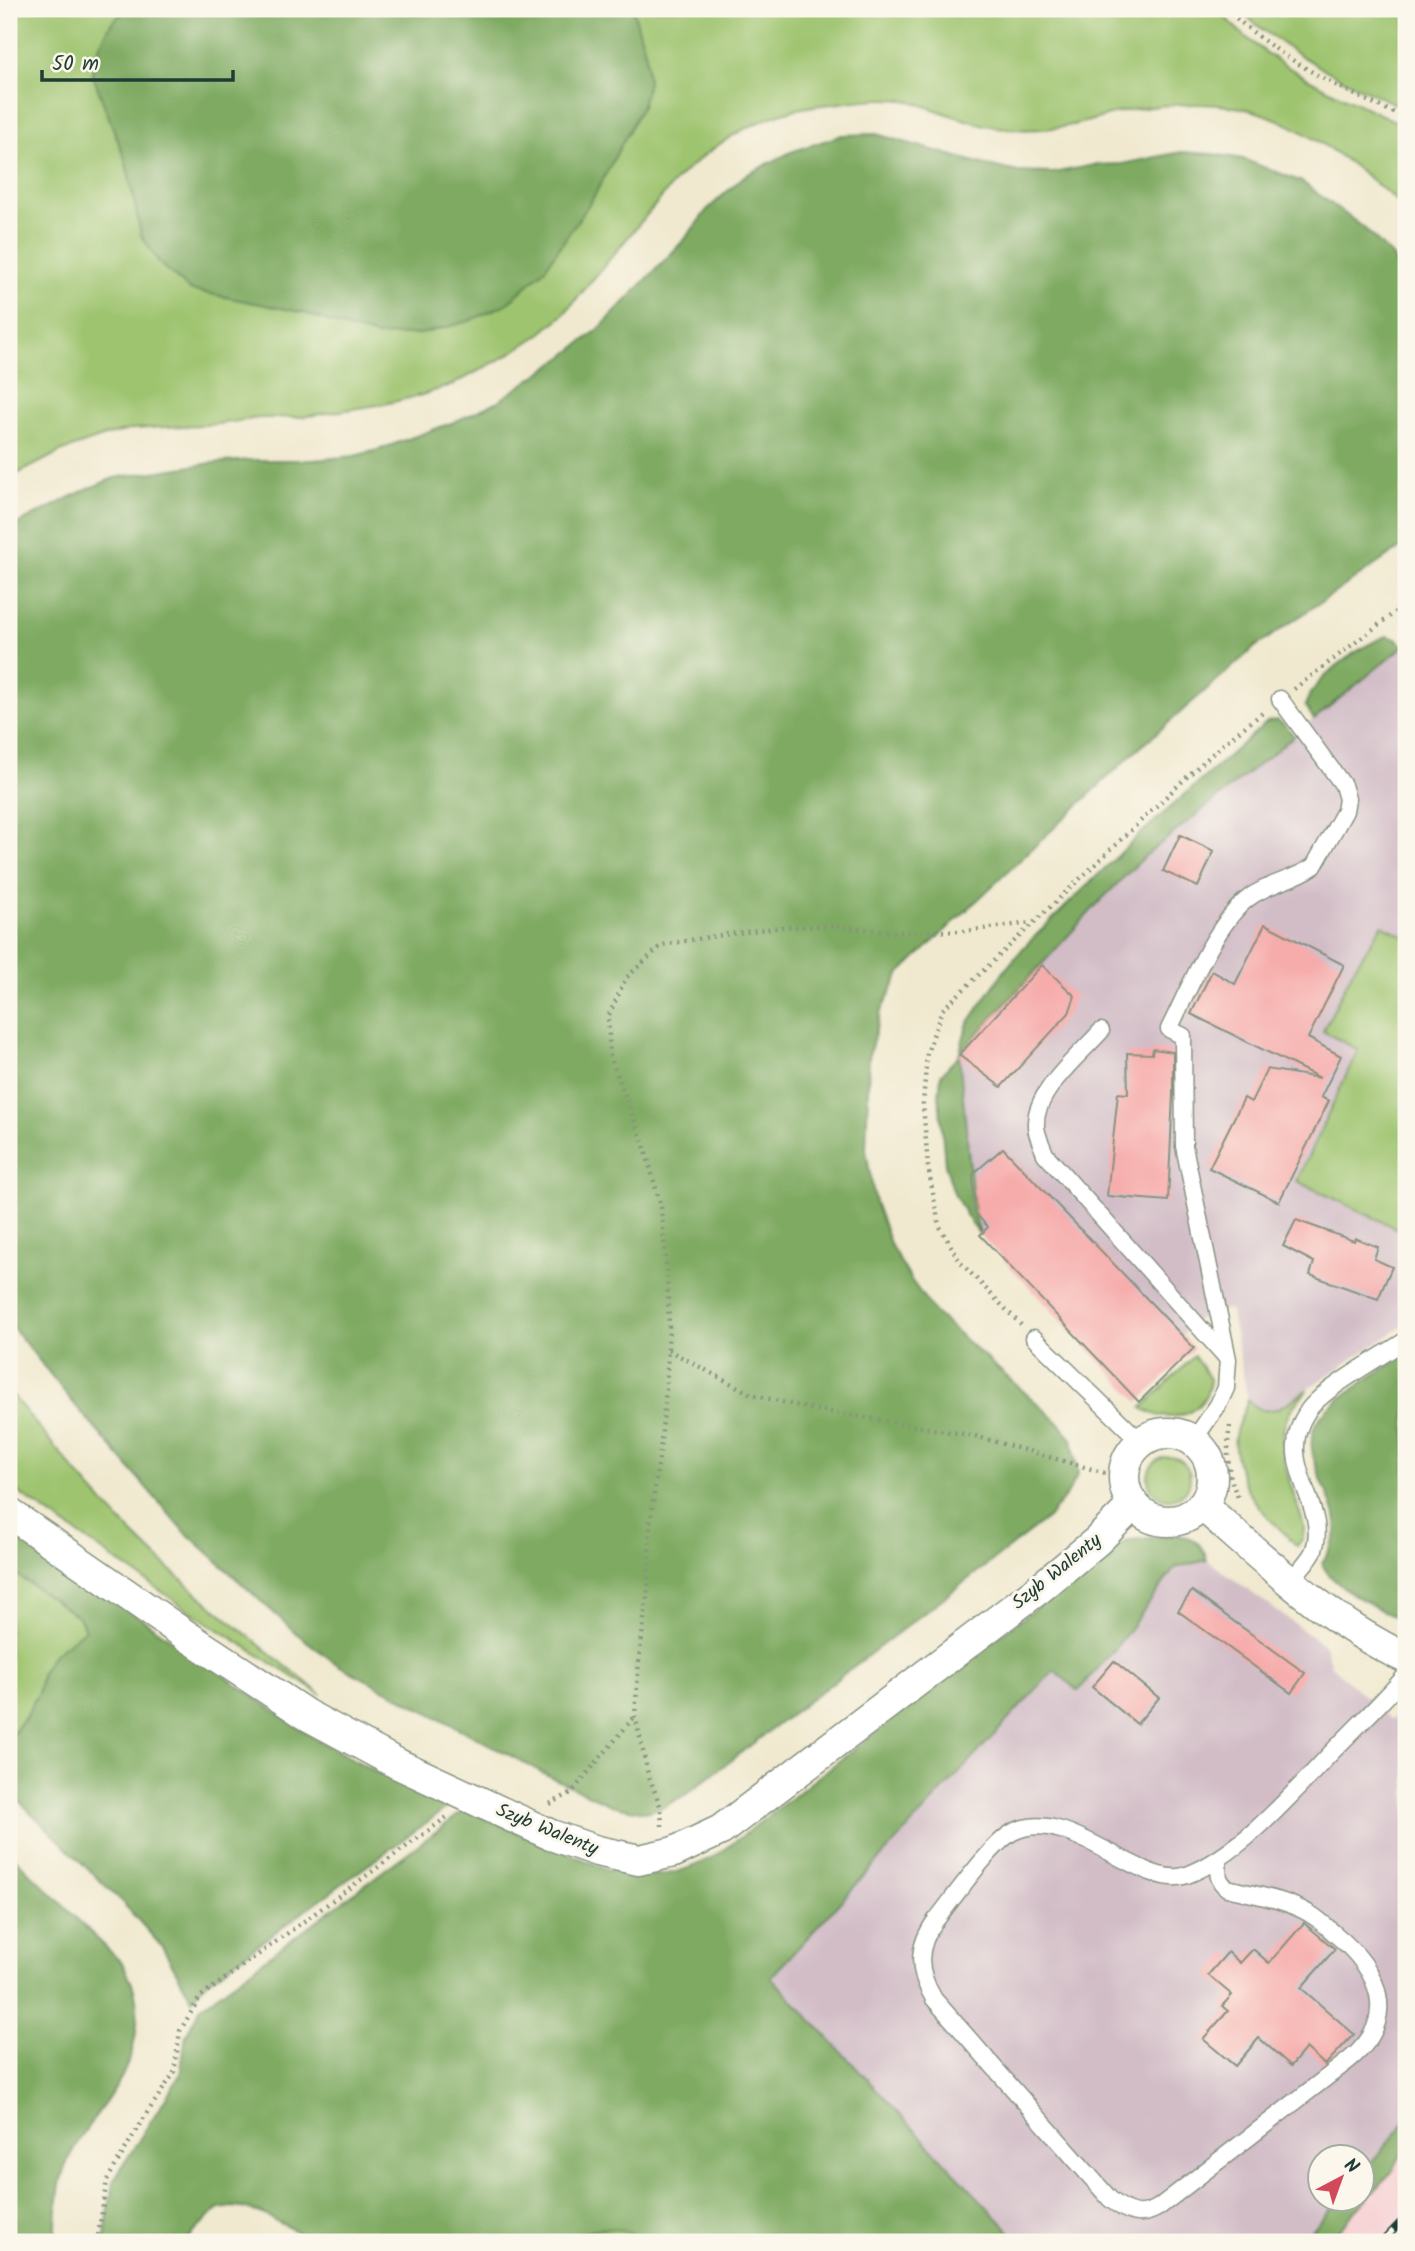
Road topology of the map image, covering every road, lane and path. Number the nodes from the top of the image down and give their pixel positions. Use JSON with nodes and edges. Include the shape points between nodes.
{"nodes":[{"id":1,"x":1226,"y":9,"type":"edge"},
{"id":2,"x":1406,"y":118,"type":"edge"},
{"id":3,"x":1406,"y":604,"type":"edge"},
{"id":4,"x":1280,"y":699,"type":"junction"},
{"id":5,"x":1031,"y":923,"type":"junction"},
{"id":6,"x":1101,"y":1031,"type":"dead end"},
{"id":7,"x":1034,"y":1338,"type":"joint"},
{"id":8,"x":1406,"y":1340,"type":"edge"},
{"id":9,"x":668,"y":1350,"type":"junction"},
{"id":10,"x":1228,"y":1359,"type":"junction"},
{"id":11,"x":1234,"y":1414,"type":"dead end"},
{"id":12,"x":1193,"y":1441,"type":"junction"},
{"id":13,"x":1141,"y":1442,"type":"junction"},
{"id":14,"x":1129,"y":1491,"type":"junction"},
{"id":15,"x":1243,"y":1504,"type":"dead end"},
{"id":16,"x":1202,"y":1505,"type":"junction"},
{"id":17,"x":9,"y":1513,"type":"edge"},
{"id":18,"x":1290,"y":1581,"type":"junction"},
{"id":19,"x":1406,"y":1658,"type":"edge"},
{"id":20,"x":1406,"y":1675,"type":"edge"},
{"id":21,"x":635,"y":1715,"type":"junction"},
{"id":22,"x":442,"y":1820,"type":"dead end"},
{"id":23,"x":519,"y":1820,"type":"junction"},
{"id":24,"x":674,"y":1852,"type":"junction"},
{"id":25,"x":1219,"y":1858,"type":"junction"},
{"id":26,"x":97,"y":2242,"type":"edge"}],
"edges":[{"from":1,"to":2,"type":"path","via":[[1266,43],[1325,80]]},
{"from":3,"to":4,"type":"path"},
{"from":4,"to":5,"type":"path","via":[[1190,774]]},
{"from":4,"to":10,"type":"lane","via":[[1343,785],[1345,811],[1314,866],[1237,906],[1168,1029],[1183,1036],[1184,1146]]},
{"from":5,"to":7,"type":"path","via":[[942,1010],[927,1053],[923,1104],[939,1225],[960,1262]]},
{"from":5,"to":9,"type":"path","via":[[893,932],[794,927],[715,936],[662,945],[626,978],[608,1017],[610,1056],[644,1145],[661,1208]]},
{"from":6,"to":10,"type":"lane","via":[[1039,1104],[1035,1125],[1045,1154]]},
{"from":7,"to":13,"type":"lane"},
{"from":8,"to":18,"type":"lane","via":[[1328,1391],[1307,1411],[1296,1436],[1297,1466],[1317,1531],[1313,1552]]},
{"from":9,"to":14,"type":"path","via":[[751,1394],[806,1408],[975,1436]]},
{"from":9,"to":21,"type":"path"},
{"from":10,"to":12,"type":"lane","via":[[1226,1388]]},
{"from":11,"to":15,"type":"path","via":[[1226,1453],[1232,1484]]},
{"from":12,"to":13,"type":"street","via":[[1167,1433]]},
{"from":12,"to":16,"type":"street","via":[[1210,1464],[1212,1479]]},
{"from":13,"to":14,"type":"street","via":[[1126,1465]]},
{"from":14,"to":16,"type":"street","via":[[1143,1513],[1155,1519],[1180,1519]]},
{"from":14,"to":24,"type":"street","name":"Szyb Walenty","via":[[1097,1541],[1040,1588],[721,1830]]},
{"from":16,"to":18,"type":"street"},
{"from":17,"to":23,"type":"street","name":"Szyb Walenty","via":[[307,1715]]},
{"from":18,"to":19,"type":"street","via":[[1340,1621]]},
{"from":20,"to":25,"type":"lane","via":[[1269,1818]]},
{"from":21,"to":23,"type":"path","via":[[571,1793]]},
{"from":21,"to":24,"type":"path","via":[[661,1808],[661,1823]]},
{"from":22,"to":26,"type":"path","via":[[200,1997],[180,2031],[174,2073],[107,2180]]},
{"from":23,"to":24,"type":"street","name":"Szyb Walenty","via":[[597,1851],[628,1858]]},
{"from":25,"to":25,"type":"lane","via":[[1176,1878],[1151,1872],[1080,1837],[1039,1827],[1022,1829],[1012,1832],[991,1852],[923,1943],[921,1968],[934,1999],[1110,2199],[1134,2213],[1149,2213],[1159,2207],[1359,2052],[1373,2034],[1380,2014],[1374,1980],[1347,1943],[1309,1913],[1279,1900],[1227,1888],[1218,1877]]}]}
